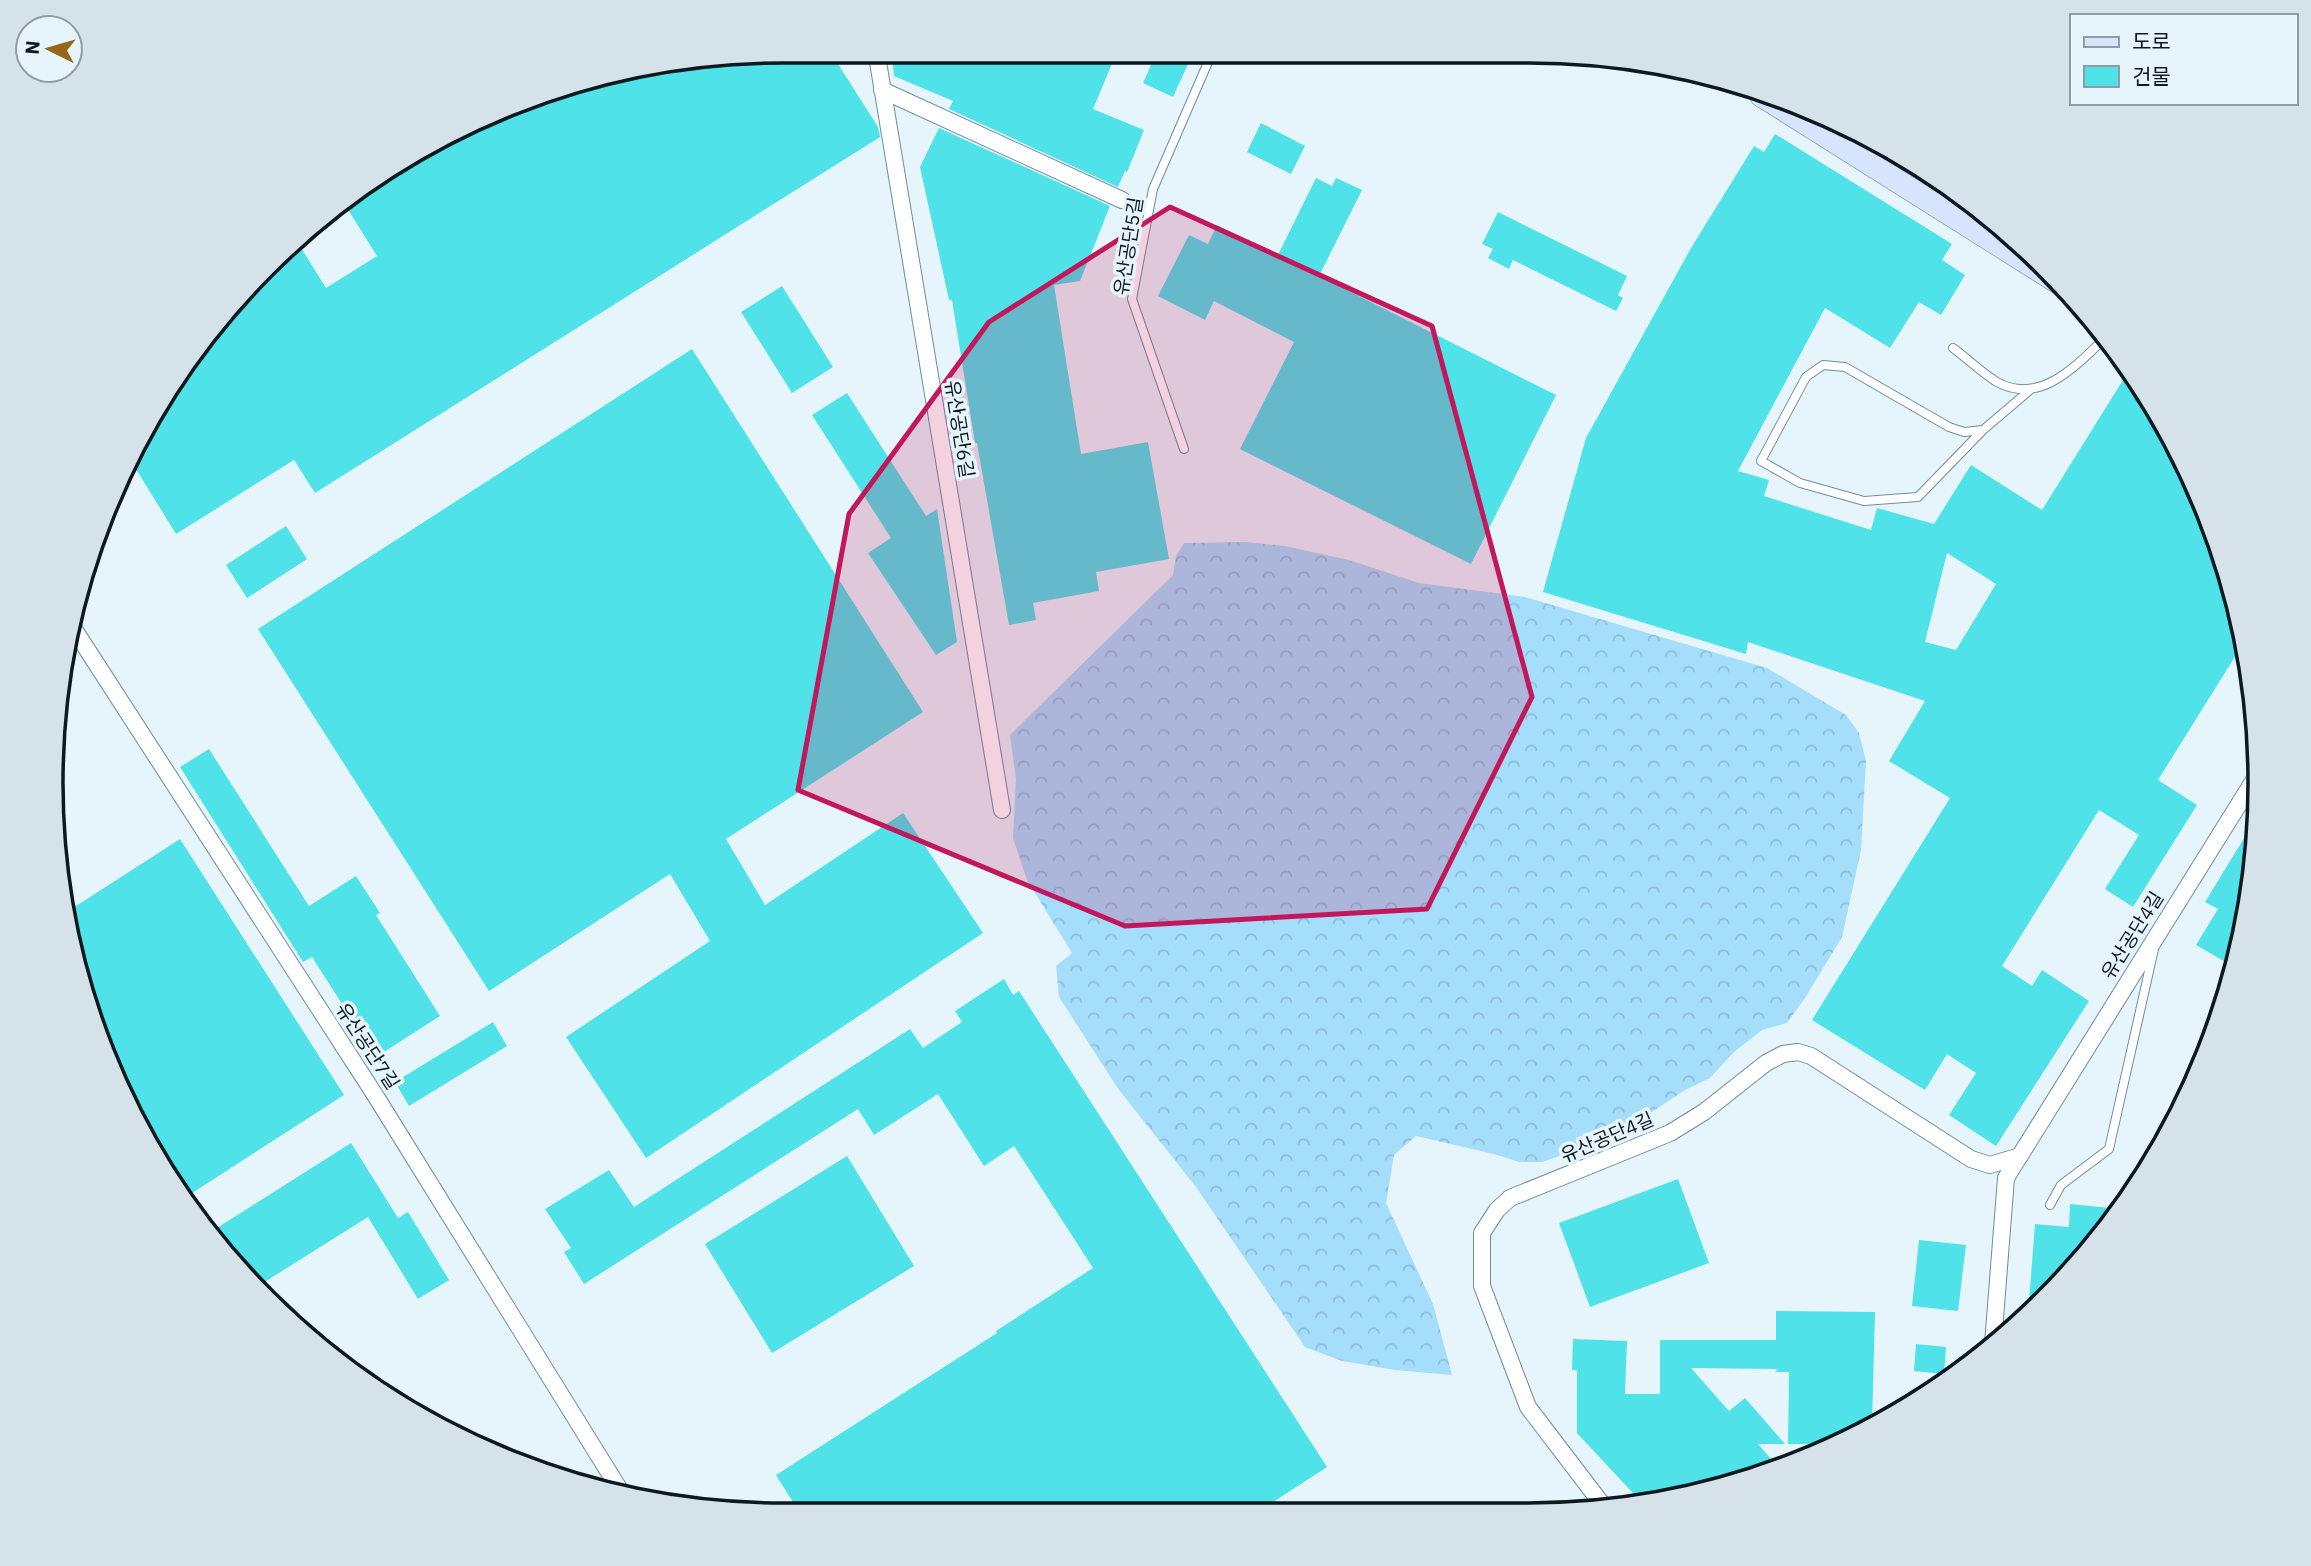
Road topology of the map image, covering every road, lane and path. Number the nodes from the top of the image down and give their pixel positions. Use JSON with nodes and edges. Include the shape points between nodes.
{"nodes":[{"id":1,"x":878,"y":63,"type":"edge"},
{"id":2,"x":1208,"y":63,"type":"edge"},
{"id":3,"x":883,"y":90,"type":"junction"},
{"id":4,"x":1788,"y":112,"type":"edge"},
{"id":5,"x":1122,"y":200,"type":"dead end"},
{"id":6,"x":2021,"y":259,"type":"edge"},
{"id":7,"x":2098,"y":344,"type":"edge"},
{"id":8,"x":1954,"y":348,"type":"dead end"},
{"id":9,"x":2030,"y":390,"type":"junction"},
{"id":10,"x":1983,"y":430,"type":"junction"},
{"id":11,"x":1184,"y":449,"type":"dead end"},
{"id":12,"x":79,"y":636,"type":"edge"},
{"id":13,"x":2248,"y":790,"type":"edge"},
{"id":14,"x":1002,"y":810,"type":"dead end"},
{"id":15,"x":2156,"y":943,"type":"dead end"},
{"id":16,"x":2020,"y":1156,"type":"junction"},
{"id":17,"x":2050,"y":1205,"type":"dead end"},
{"id":18,"x":1994,"y":1331,"type":"edge"},
{"id":19,"x":615,"y":1482,"type":"edge"},
{"id":20,"x":1598,"y":1499,"type":"edge"}],
"edges":[{"from":1,"to":3,"type":"street","name":"유산공단6길"},
{"from":2,"to":11,"type":"lane","name":"유산공단5길","via":[[1153,189],[1132,299]]},
{"from":3,"to":5,"type":"street"},
{"from":3,"to":14,"type":"street","name":"유산공단6길"},
{"from":4,"to":6,"type":"main road"},
{"from":7,"to":9,"type":"lane","via":[[2068,374]]},
{"from":8,"to":9,"type":"lane","via":[[1995,381]]},
{"from":9,"to":10,"type":"lane"},
{"from":10,"to":10,"type":"lane","via":[[1918,497],[1864,500],[1800,483],[1761,461],[1806,377],[1823,366],[1845,368],[1949,427],[1964,432]]},
{"from":12,"to":19,"type":"street","name":"유산공단7길","via":[[375,1095]]},
{"from":13,"to":16,"type":"street","name":"유산공단4길"},
{"from":15,"to":17,"type":"lane","via":[[2109,1149],[2061,1185]]},
{"from":16,"to":18,"type":"street","name":"유산공단4길","via":[[2006,1178]]},
{"from":16,"to":20,"type":"street","name":"유산공단4길","via":[[1990,1165],[1971,1159],[1798,1052],[1766,1063],[1670,1133],[1510,1198],[1482,1233],[1482,1286],[1528,1407]]}]}
